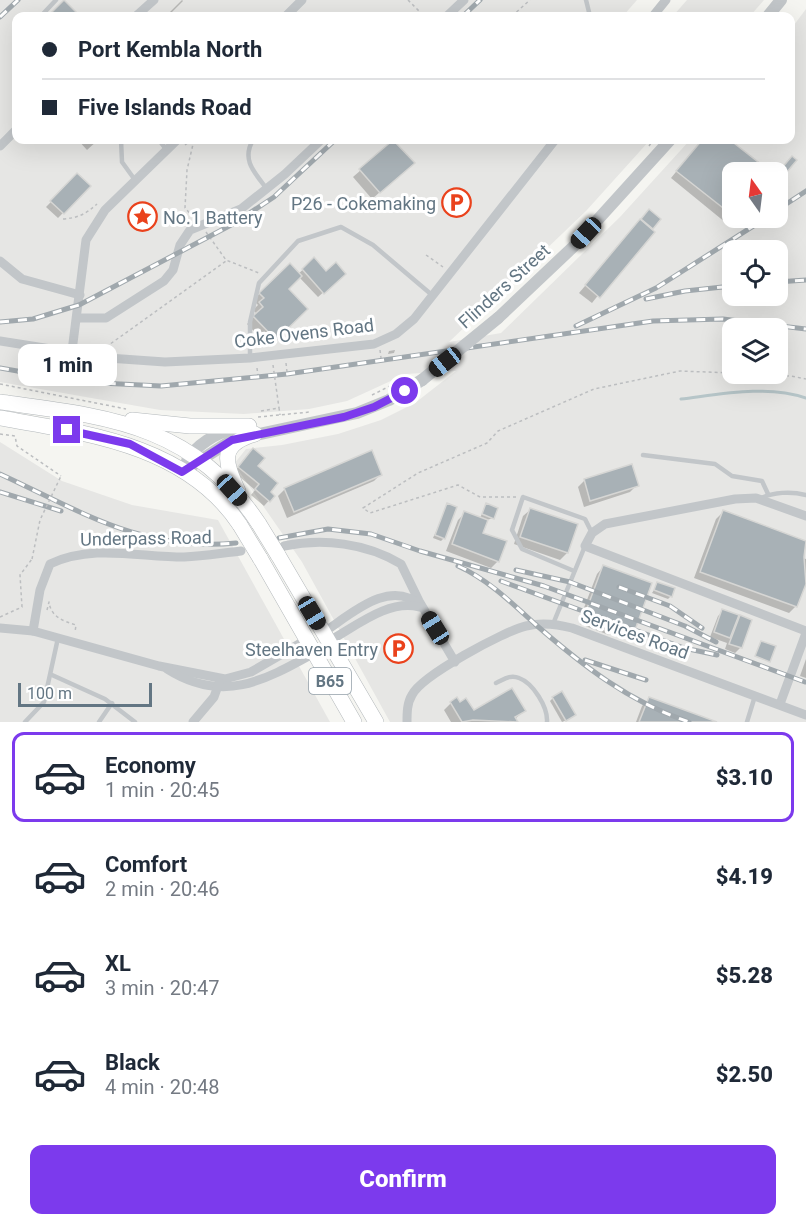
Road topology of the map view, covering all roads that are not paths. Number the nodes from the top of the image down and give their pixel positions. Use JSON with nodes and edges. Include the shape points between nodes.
{"nodes":[{"id":1,"x":56,"y":0,"type":"edge"},
{"id":2,"x":154,"y":0,"type":"edge"},
{"id":3,"x":302,"y":0,"type":"edge"},
{"id":4,"x":464,"y":0,"type":"edge"},
{"id":5,"x":666,"y":0,"type":"edge"},
{"id":6,"x":781,"y":0,"type":"edge"},
{"id":7,"x":44,"y":12,"type":"edge"},
{"id":8,"x":140,"y":12,"type":"edge"},
{"id":9,"x":290,"y":12,"type":"edge"},
{"id":10,"x":451,"y":12,"type":"edge"},
{"id":11,"x":656,"y":12,"type":"edge"},
{"id":12,"x":771,"y":12,"type":"edge"},
{"id":13,"x":12,"y":134,"type":"edge"},
{"id":14,"x":122,"y":144,"type":"edge"},
{"id":15,"x":162,"y":144,"type":"edge"},
{"id":16,"x":173,"y":144,"type":"edge"},
{"id":17,"x":250,"y":144,"type":"edge"},
{"id":18,"x":317,"y":144,"type":"edge"},
{"id":19,"x":552,"y":144,"type":"edge"},
{"id":20,"x":666,"y":144,"type":"edge"},
{"id":21,"x":0,"y":146,"type":"edge"},
{"id":22,"x":167,"y":150,"type":"junction"},
{"id":23,"x":135,"y":180,"type":"junction"},
{"id":24,"x":267,"y":190,"type":"junction"},
{"id":25,"x":0,"y":261,"type":"edge"},
{"id":26,"x":80,"y":295,"type":"junction"},
{"id":27,"x":432,"y":295,"type":"junction"},
{"id":28,"x":77,"y":318,"type":"junction"},
{"id":29,"x":0,"y":341,"type":"edge"},
{"id":30,"x":72,"y":351,"type":"junction"},
{"id":31,"x":250,"y":358,"type":"junction"},
{"id":32,"x":0,"y":402,"type":"edge"},
{"id":33,"x":102,"y":416,"type":"junction"},
{"id":34,"x":0,"y":418,"type":"edge"},
{"id":35,"x":253,"y":426,"type":"junction"},
{"id":36,"x":643,"y":455,"type":"dead end"},
{"id":37,"x":195,"y":457,"type":"junction"},
{"id":38,"x":182,"y":472,"type":"junction"},
{"id":39,"x":806,"y":495,"type":"edge"},
{"id":40,"x":764,"y":497,"type":"junction"},
{"id":41,"x":243,"y":501,"type":"junction"},
{"id":42,"x":806,"y":516,"type":"edge"},
{"id":43,"x":592,"y":533,"type":"junction"},
{"id":44,"x":585,"y":546,"type":"junction"},
{"id":45,"x":281,"y":550,"type":"junction"},
{"id":46,"x":240,"y":551,"type":"dead end"},
{"id":47,"x":574,"y":571,"type":"junction"},
{"id":48,"x":424,"y":610,"type":"junction"},
{"id":49,"x":553,"y":624,"type":"junction"},
{"id":50,"x":0,"y":628,"type":"edge"},
{"id":51,"x":33,"y":631,"type":"junction"},
{"id":52,"x":806,"y":632,"type":"edge"},
{"id":53,"x":58,"y":637,"type":"junction"},
{"id":54,"x":326,"y":637,"type":"junction"},
{"id":55,"x":306,"y":640,"type":"junction"},
{"id":56,"x":314,"y":653,"type":"junction"},
{"id":57,"x":455,"y":662,"type":"junction"},
{"id":58,"x":52,"y":675,"type":"junction"},
{"id":59,"x":220,"y":683,"type":"junction"},
{"id":60,"x":496,"y":683,"type":"dead end"},
{"id":61,"x":755,"y":696,"type":"junction"},
{"id":62,"x":112,"y":703,"type":"junction"},
{"id":63,"x":780,"y":704,"type":"junction"},
{"id":64,"x":806,"y":715,"type":"edge"},
{"id":65,"x":26,"y":722,"type":"edge"},
{"id":66,"x":99,"y":722,"type":"edge"},
{"id":67,"x":135,"y":722,"type":"edge"},
{"id":68,"x":193,"y":722,"type":"edge"},
{"id":69,"x":354,"y":722,"type":"edge"},
{"id":70,"x":376,"y":722,"type":"edge"},
{"id":71,"x":407,"y":722,"type":"edge"},
{"id":72,"x":547,"y":722,"type":"edge"},
{"id":73,"x":747,"y":722,"type":"edge"}],
"edges":[{"from":1,"to":7,"type":"lane"},
{"from":2,"to":8,"type":"street"},
{"from":3,"to":9,"type":"street"},
{"from":4,"to":10,"type":"street"},
{"from":5,"to":11,"type":"street"},
{"from":6,"to":12,"type":"street"},
{"from":13,"to":21,"type":"street"},
{"from":14,"to":23,"type":"lane","via":[[122,162]]},
{"from":15,"to":22,"type":"lane"},
{"from":16,"to":22,"type":"street"},
{"from":17,"to":24,"type":"lane","via":[[248,164]]},
{"from":18,"to":24,"type":"street"},
{"from":19,"to":27,"type":"street","name":"Coke Ovens Road"},
{"from":20,"to":35,"type":"street","name":"Flinders Street","bridge":true,"via":[[573,247],[498,318],[422,380],[357,413],[297,425]]},
{"from":22,"to":23,"type":"street"},
{"from":23,"to":26,"type":"street","via":[[105,210],[86,240]]},
{"from":24,"to":28,"type":"street","via":[[241,209],[190,230],[173,270],[164,281],[106,318]]},
{"from":25,"to":26,"type":"street","via":[[22,279]]},
{"from":26,"to":28,"type":"street"},
{"from":27,"to":31,"type":"street","name":"Coke Ovens Road","via":[[405,327],[385,340]]},
{"from":27,"to":31,"type":"lane","via":[[373,245],[341,227],[298,241],[259,283],[250,322]]},
{"from":28,"to":30,"type":"street"},
{"from":29,"to":30,"type":"street","name":"Coke Ovens Road"},
{"from":30,"to":31,"type":"street","name":"Coke Ovens Road","via":[[165,362]]},
{"from":32,"to":33,"type":"main road","number":"B65"},
{"from":33,"to":35,"type":"main road","via":[[190,426]]},
{"from":33,"to":37,"type":"main road","number":"B65","via":[[134,425]]},
{"from":34,"to":38,"type":"main road","number":"B65","via":[[117,440],[147,451]]},
{"from":35,"to":37,"type":"street","name":"Flinders Street"},
{"from":35,"to":41,"type":"main road","via":[[228,453],[228,467]]},
{"from":36,"to":40,"type":"lane","via":[[715,464],[732,476],[762,481]]},
{"from":37,"to":38,"type":"street"},
{"from":37,"to":41,"type":"main road","number":"B65"},
{"from":38,"to":55,"type":"main road","number":"B65","bridge":true,"via":[[211,493],[240,525]]},
{"from":39,"to":40,"type":"lane","via":[[794,492]]},
{"from":40,"to":42,"type":"street"},
{"from":40,"to":43,"type":"street","via":[[605,524]]},
{"from":41,"to":45,"type":"main road","number":"B65","bridge":true},
{"from":43,"to":44,"type":"street"},
{"from":43,"to":47,"type":"lane","via":[[585,519],[523,497],[512,530],[522,549]]},
{"from":44,"to":47,"type":"lane"},
{"from":44,"to":52,"type":"street"},
{"from":45,"to":48,"type":"street","via":[[311,541],[332,542],[393,560],[405,569]]},
{"from":45,"to":54,"type":"main road","number":"B65"},
{"from":46,"to":51,"type":"street","name":"Underpass Road","via":[[184,557],[139,553],[62,558],[50,564]]},
{"from":47,"to":49,"type":"lane"},
{"from":48,"to":54,"type":"street","via":[[393,607]]},
{"from":48,"to":54,"type":"street","via":[[408,598],[387,596],[374,600]]},
{"from":48,"to":57,"type":"street"},
{"from":49,"to":57,"type":"street","name":"Services Road","via":[[517,629],[496,637]]},
{"from":49,"to":61,"type":"street","name":"Services Road"},
{"from":50,"to":51,"type":"street"},
{"from":51,"to":53,"type":"street"},
{"from":52,"to":63,"type":"street"},
{"from":53,"to":58,"type":"lane"},
{"from":53,"to":59,"type":"street","via":[[176,674]]},
{"from":54,"to":70,"type":"main road","number":"B65"},
{"from":55,"to":56,"type":"main road","number":"B65"},
{"from":55,"to":59,"type":"street","via":[[251,672]]},
{"from":56,"to":59,"type":"street","via":[[260,681],[235,687]]},
{"from":56,"to":69,"type":"main road","number":"B65"},
{"from":57,"to":71,"type":"street","name":"Services Road","via":[[412,694]]},
{"from":58,"to":62,"type":"lane"},
{"from":58,"to":65,"type":"lane","via":[[44,702]]},
{"from":59,"to":68,"type":"street","via":[[214,697]]},
{"from":60,"to":72,"type":"lane","via":[[508,677],[520,678],[540,697]]},
{"from":61,"to":63,"type":"street","name":"Services Road"},
{"from":61,"to":73,"type":"lane"},
{"from":62,"to":66,"type":"lane"},
{"from":62,"to":67,"type":"lane"},
{"from":63,"to":64,"type":"street","name":"Services Road"}]}
